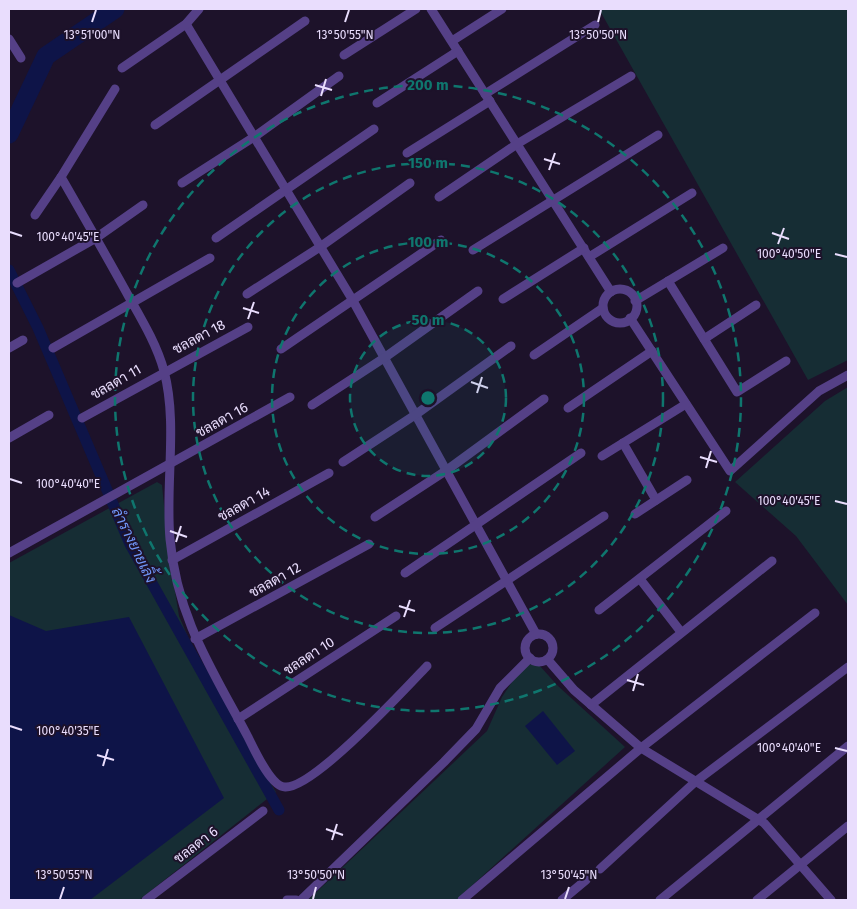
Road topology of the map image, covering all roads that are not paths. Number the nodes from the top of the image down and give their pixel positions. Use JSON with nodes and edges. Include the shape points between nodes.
{"nodes":[{"id":1,"x":199,"y":9,"type":"edge"},
{"id":2,"x":416,"y":9,"type":"edge"},
{"id":3,"x":431,"y":9,"type":"edge"},
{"id":4,"x":502,"y":9,"type":"edge"},
{"id":5,"x":305,"y":21,"type":"dead end"},
{"id":6,"x":186,"y":24,"type":"junction"},
{"id":7,"x":595,"y":25,"type":"dead end"},
{"id":8,"x":9,"y":38,"type":"edge"},
{"id":9,"x":452,"y":41,"type":"junction"},
{"id":10,"x":458,"y":51,"type":"junction"},
{"id":11,"x":344,"y":55,"type":"dead end"},
{"id":12,"x":20,"y":58,"type":"dead end"},
{"id":13,"x":122,"y":68,"type":"dead end"},
{"id":14,"x":339,"y":76,"type":"dead end"},
{"id":15,"x":631,"y":76,"type":"dead end"},
{"id":16,"x":220,"y":81,"type":"junction"},
{"id":17,"x":115,"y":89,"type":"dead end"},
{"id":18,"x":488,"y":97,"type":"junction"},
{"id":19,"x":377,"y":103,"type":"dead end"},
{"id":20,"x":155,"y":125,"type":"dead end"},
{"id":21,"x":374,"y":129,"type":"dead end"},
{"id":22,"x":658,"y":135,"type":"dead end"},
{"id":23,"x":254,"y":137,"type":"junction"},
{"id":24,"x":517,"y":144,"type":"junction"},
{"id":25,"x":407,"y":153,"type":"dead end"},
{"id":26,"x":61,"y":177,"type":"junction"},
{"id":27,"x":182,"y":183,"type":"dead end"},
{"id":28,"x":410,"y":183,"type":"dead end"},
{"id":29,"x":286,"y":191,"type":"junction"},
{"id":30,"x":692,"y":193,"type":"dead end"},
{"id":31,"x":439,"y":197,"type":"dead end"},
{"id":32,"x":553,"y":200,"type":"junction"},
{"id":33,"x":143,"y":204,"type":"dead end"},
{"id":34,"x":35,"y":215,"type":"dead end"},
{"id":35,"x":96,"y":238,"type":"junction"},
{"id":36,"x":216,"y":238,"type":"dead end"},
{"id":37,"x":441,"y":240,"type":"dead end"},
{"id":38,"x":320,"y":247,"type":"junction"},
{"id":39,"x":584,"y":248,"type":"junction"},
{"id":40,"x":724,"y":248,"type":"dead end"},
{"id":41,"x":472,"y":250,"type":"dead end"},
{"id":42,"x":589,"y":257,"type":"junction"},
{"id":43,"x":210,"y":258,"type":"dead end"},
{"id":44,"x":668,"y":281,"type":"junction"},
{"id":45,"x":18,"y":283,"type":"dead end"},
{"id":46,"x":478,"y":292,"type":"dead end"},
{"id":47,"x":611,"y":292,"type":"junction"},
{"id":48,"x":247,"y":294,"type":"dead end"},
{"id":49,"x":352,"y":299,"type":"junction"},
{"id":50,"x":502,"y":299,"type":"dead end"},
{"id":51,"x":636,"y":301,"type":"junction"},
{"id":52,"x":132,"y":302,"type":"junction"},
{"id":53,"x":756,"y":305,"type":"dead end"},
{"id":54,"x":603,"y":308,"type":"junction"},
{"id":55,"x":630,"y":318,"type":"junction"},
{"id":56,"x":248,"y":327,"type":"dead end"},
{"id":57,"x":704,"y":339,"type":"junction"},
{"id":58,"x":23,"y":340,"type":"dead end"},
{"id":59,"x":511,"y":346,"type":"dead end"},
{"id":60,"x":9,"y":348,"type":"edge"},
{"id":61,"x":52,"y":348,"type":"dead end"},
{"id":62,"x":281,"y":348,"type":"dead end"},
{"id":63,"x":652,"y":352,"type":"junction"},
{"id":64,"x":534,"y":355,"type":"dead end"},
{"id":65,"x":384,"y":358,"type":"junction"},
{"id":66,"x":786,"y":361,"type":"dead end"},
{"id":67,"x":164,"y":371,"type":"junction"},
{"id":68,"x":848,"y":374,"type":"edge"},
{"id":69,"x":290,"y":397,"type":"dead end"},
{"id":70,"x":544,"y":399,"type":"dead end"},
{"id":71,"x":686,"y":404,"type":"junction"},
{"id":72,"x":312,"y":405,"type":"dead end"},
{"id":73,"x":568,"y":408,"type":"dead end"},
{"id":74,"x":49,"y":415,"type":"dead end"},
{"id":75,"x":415,"y":415,"type":"junction"},
{"id":76,"x":82,"y":418,"type":"dead end"},
{"id":77,"x":9,"y":438,"type":"edge"},
{"id":78,"x":623,"y":443,"type":"junction"},
{"id":79,"x":581,"y":453,"type":"dead end"},
{"id":80,"x":602,"y":456,"type":"dead end"},
{"id":81,"x":343,"y":462,"type":"dead end"},
{"id":82,"x":168,"y":466,"type":"junction"},
{"id":83,"x":447,"y":470,"type":"junction"},
{"id":84,"x":329,"y":473,"type":"dead end"},
{"id":85,"x":687,"y":480,"type":"dead end"},
{"id":86,"x":656,"y":500,"type":"junction"},
{"id":87,"x":726,"y":511,"type":"dead end"},
{"id":88,"x":635,"y":514,"type":"dead end"},
{"id":89,"x":604,"y":516,"type":"dead end"},
{"id":90,"x":376,"y":517,"type":"dead end"},
{"id":91,"x":478,"y":525,"type":"junction"},
{"id":92,"x":369,"y":544,"type":"dead end"},
{"id":93,"x":9,"y":553,"type":"edge"},
{"id":94,"x":172,"y":560,"type":"junction"},
{"id":95,"x":772,"y":561,"type":"dead end"},
{"id":96,"x":405,"y":574,"type":"dead end"},
{"id":97,"x":507,"y":580,"type":"junction"},
{"id":98,"x":640,"y":580,"type":"junction"},
{"id":99,"x":599,"y":610,"type":"dead end"},
{"id":100,"x":815,"y":613,"type":"dead end"},
{"id":101,"x":396,"y":616,"type":"dead end"},
{"id":102,"x":435,"y":628,"type":"dead end"},
{"id":103,"x":681,"y":632,"type":"junction"},
{"id":104,"x":536,"y":634,"type":"junction"},
{"id":105,"x":195,"y":639,"type":"junction"},
{"id":106,"x":530,"y":658,"type":"junction"},
{"id":107,"x":548,"y":660,"type":"junction"},
{"id":108,"x":427,"y":666,"type":"dead end"},
{"id":109,"x":848,"y":667,"type":"edge"},
{"id":110,"x":591,"y":704,"type":"junction"},
{"id":111,"x":238,"y":719,"type":"junction"},
{"id":112,"x":848,"y":746,"type":"edge"},
{"id":113,"x":640,"y":748,"type":"junction"},
{"id":114,"x":694,"y":782,"type":"junction"},
{"id":115,"x":263,"y":811,"type":"dead end"},
{"id":116,"x":758,"y":818,"type":"junction"},
{"id":117,"x":848,"y":826,"type":"edge"},
{"id":118,"x":799,"y":865,"type":"junction"},
{"id":119,"x":600,"y":869,"type":"dead end"},
{"id":120,"x":586,"y":880,"type":"dead end"},
{"id":121,"x":146,"y":900,"type":"edge"},
{"id":122,"x":287,"y":900,"type":"edge"},
{"id":123,"x":296,"y":900,"type":"edge"},
{"id":124,"x":301,"y":900,"type":"edge"},
{"id":125,"x":462,"y":900,"type":"edge"},
{"id":126,"x":562,"y":900,"type":"edge"},
{"id":127,"x":660,"y":900,"type":"edge"},
{"id":128,"x":757,"y":900,"type":"edge"},
{"id":129,"x":832,"y":900,"type":"edge"}],
"edges":[{"from":1,"to":6,"type":"street"},
{"from":2,"to":11,"type":"street"},
{"from":3,"to":9,"type":"street"},
{"from":4,"to":9,"type":"street"},
{"from":5,"to":16,"type":"street"},
{"from":6,"to":13,"type":"street"},
{"from":6,"to":16,"type":"street"},
{"from":7,"to":18,"type":"street"},
{"from":8,"to":12,"type":"street"},
{"from":9,"to":10,"type":"street"},
{"from":10,"to":18,"type":"street"},
{"from":10,"to":19,"type":"street"},
{"from":14,"to":23,"type":"street"},
{"from":15,"to":24,"type":"street"},
{"from":16,"to":20,"type":"street"},
{"from":16,"to":23,"type":"street"},
{"from":17,"to":26,"type":"street"},
{"from":18,"to":24,"type":"street"},
{"from":18,"to":25,"type":"street"},
{"from":21,"to":29,"type":"street"},
{"from":22,"to":32,"type":"street"},
{"from":23,"to":27,"type":"street"},
{"from":23,"to":29,"type":"street"},
{"from":24,"to":31,"type":"street"},
{"from":24,"to":32,"type":"street"},
{"from":26,"to":34,"type":"street"},
{"from":26,"to":35,"type":"street"},
{"from":28,"to":38,"type":"street"},
{"from":29,"to":36,"type":"street"},
{"from":29,"to":38,"type":"street"},
{"from":30,"to":42,"type":"street"},
{"from":32,"to":39,"type":"street"},
{"from":32,"to":41,"type":"street"},
{"from":33,"to":35,"type":"street"},
{"from":35,"to":45,"type":"street"},
{"from":35,"to":52,"type":"street"},
{"from":37,"to":49,"type":"street"},
{"from":38,"to":48,"type":"street"},
{"from":38,"to":49,"type":"street"},
{"from":39,"to":42,"type":"street"},
{"from":39,"to":50,"type":"street"},
{"from":40,"to":44,"type":"street"},
{"from":42,"to":47,"type":"street"},
{"from":43,"to":52,"type":"street"},
{"from":44,"to":51,"type":"street"},
{"from":44,"to":57,"type":"street"},
{"from":46,"to":65,"type":"street"},
{"from":47,"to":51,"type":"street","via":[[625,290]]},
{"from":47,"to":54,"type":"street","via":[[605,297]]},
{"from":49,"to":62,"type":"street"},
{"from":49,"to":65,"type":"street"},
{"from":51,"to":55,"type":"street"},
{"from":52,"to":61,"type":"street"},
{"from":52,"to":67,"type":"street"},
{"from":53,"to":57,"type":"street"},
{"from":54,"to":55,"type":"street","via":[[613,321],[624,322]]},
{"from":54,"to":64,"type":"street"},
{"from":55,"to":63,"type":"street"},
{"from":56,"to":67,"type":"street","name":"ชลลดา 18"},
{"from":57,"to":66,"type":"street","via":[[737,392]]},
{"from":58,"to":60,"type":"street"},
{"from":59,"to":75,"type":"street"},
{"from":63,"to":71,"type":"street"},
{"from":63,"to":73,"type":"street"},
{"from":65,"to":72,"type":"street"},
{"from":65,"to":75,"type":"street"},
{"from":67,"to":76,"type":"street","name":"ชลลดา 11"},
{"from":67,"to":82,"type":"street","via":[[168,403]]},
{"from":68,"to":71,"type":"street","via":[[819,391],[730,471]]},
{"from":69,"to":82,"type":"street","name":"ชลลดา 16"},
{"from":70,"to":83,"type":"street"},
{"from":71,"to":78,"type":"street"},
{"from":74,"to":77,"type":"street"},
{"from":75,"to":81,"type":"street"},
{"from":75,"to":83,"type":"street"},
{"from":78,"to":80,"type":"street"},
{"from":78,"to":86,"type":"street"},
{"from":79,"to":91,"type":"street"},
{"from":82,"to":93,"type":"street","name":"ชลลดา 16"},
{"from":82,"to":94,"type":"street"},
{"from":83,"to":90,"type":"street"},
{"from":83,"to":91,"type":"street"},
{"from":84,"to":94,"type":"street","name":"ชลลดา 14"},
{"from":85,"to":86,"type":"street"},
{"from":86,"to":88,"type":"street"},
{"from":87,"to":98,"type":"street"},
{"from":89,"to":97,"type":"street"},
{"from":91,"to":96,"type":"street"},
{"from":91,"to":97,"type":"street"},
{"from":92,"to":105,"type":"street","name":"ชลลดา 12"},
{"from":94,"to":105,"type":"street","via":[[180,597]]},
{"from":95,"to":103,"type":"street"},
{"from":97,"to":102,"type":"street"},
{"from":97,"to":104,"type":"street"},
{"from":98,"to":99,"type":"street"},
{"from":98,"to":103,"type":"street"},
{"from":100,"to":113,"type":"street"},
{"from":101,"to":111,"type":"street","name":"ชลลดา 10"},
{"from":103,"to":110,"type":"street"},
{"from":104,"to":106,"type":"street","via":[[526,645]]},
{"from":104,"to":107,"type":"street","via":[[542,634],[551,641],[552,653]]},
{"from":105,"to":111,"type":"street"},
{"from":106,"to":107,"type":"street","via":[[540,662]]},
{"from":106,"to":124,"type":"street","via":[[500,688],[476,729]]},
{"from":107,"to":110,"type":"street"},
{"from":108,"to":111,"type":"street","via":[[364,732],[292,787],[275,784]]},
{"from":109,"to":114,"type":"street"},
{"from":110,"to":113,"type":"street"},
{"from":112,"to":116,"type":"street"},
{"from":113,"to":114,"type":"street"},
{"from":113,"to":125,"type":"street"},
{"from":114,"to":116,"type":"street"},
{"from":114,"to":119,"type":"street"},
{"from":115,"to":121,"type":"street","name":"ชลลดา 6"},
{"from":116,"to":118,"type":"street"},
{"from":116,"to":127,"type":"street"},
{"from":117,"to":118,"type":"street"},
{"from":118,"to":128,"type":"street"},
{"from":118,"to":129,"type":"street"},
{"from":120,"to":126,"type":"street"},
{"from":122,"to":123,"type":"street"}]}
